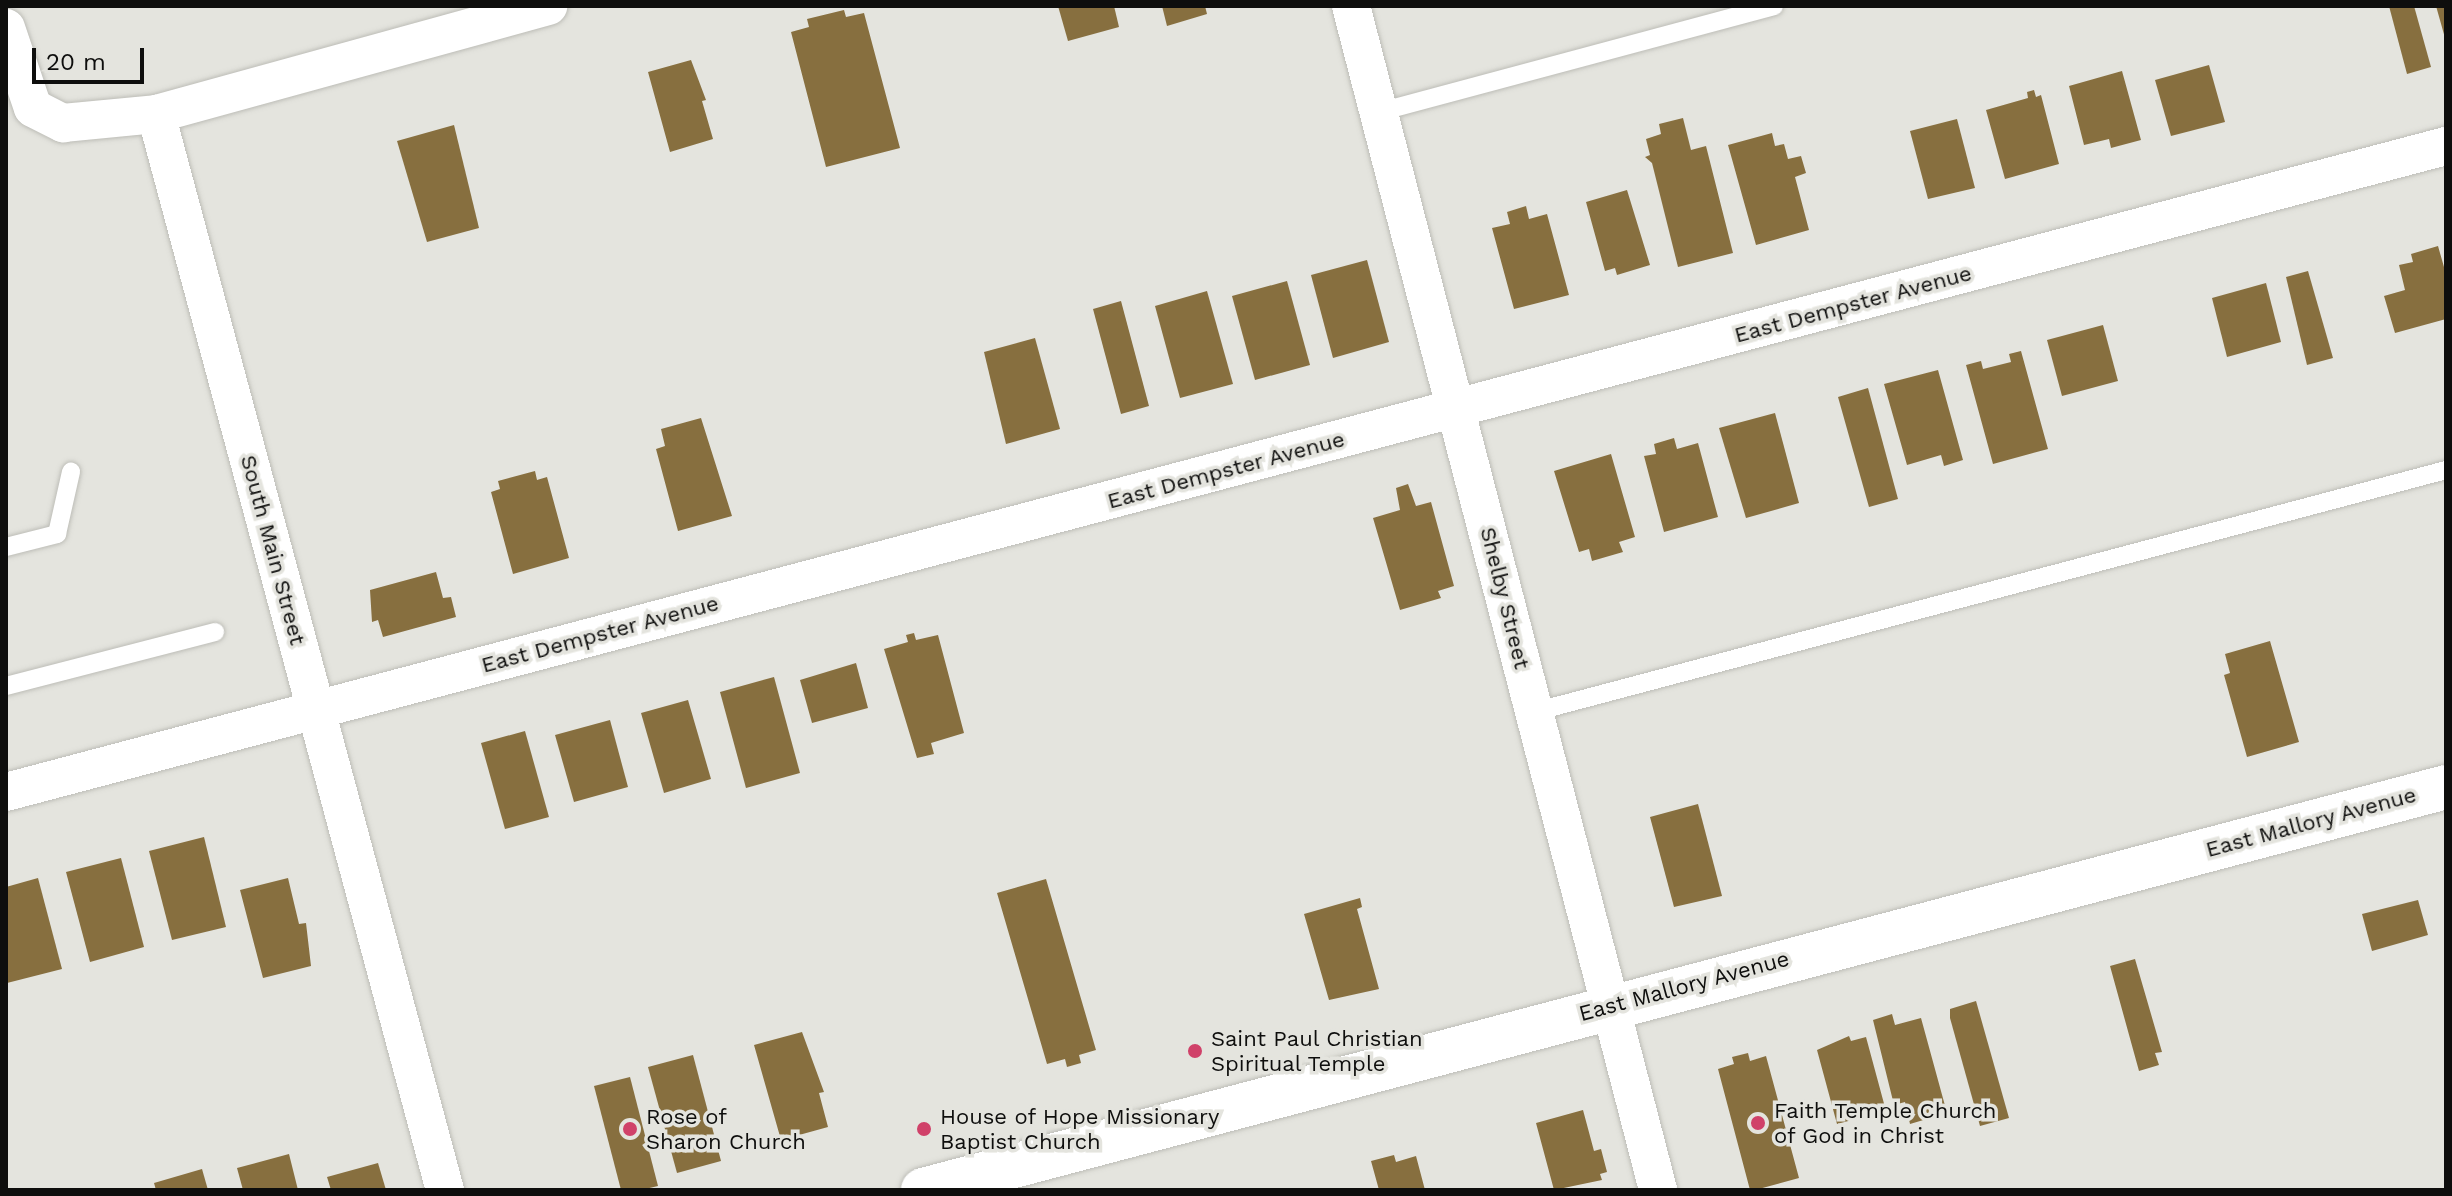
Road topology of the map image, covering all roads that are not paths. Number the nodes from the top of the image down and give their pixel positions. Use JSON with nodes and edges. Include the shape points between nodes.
{"nodes":[{"id":1,"x":548,"y":6,"type":"edge"},
{"id":2,"x":1351,"y":6,"type":"edge"},
{"id":3,"x":1774,"y":6,"type":"edge"},
{"id":4,"x":6,"y":28,"type":"edge"},
{"id":5,"x":1379,"y":112,"type":"junction"},
{"id":6,"x":156,"y":114,"type":"junction"},
{"id":7,"x":2446,"y":146,"type":"edge"},
{"id":8,"x":1457,"y":409,"type":"junction"},
{"id":9,"x":2446,"y":470,"type":"edge"},
{"id":10,"x":71,"y":472,"type":"dead end"},
{"id":11,"x":6,"y":547,"type":"edge"},
{"id":12,"x":215,"y":632,"type":"dead end"},
{"id":13,"x":6,"y":686,"type":"edge"},
{"id":14,"x":316,"y":709,"type":"junction"},
{"id":15,"x":1534,"y":712,"type":"junction"},
{"id":16,"x":2446,"y":787,"type":"edge"},
{"id":17,"x":6,"y":792,"type":"edge"},
{"id":18,"x":1608,"y":1006,"type":"junction"},
{"id":19,"x":445,"y":1190,"type":"edge"},
{"id":20,"x":923,"y":1190,"type":"edge"},
{"id":21,"x":1658,"y":1190,"type":"edge"}],
"edges":[{"from":1,"to":6,"type":"street"},
{"from":2,"to":5,"type":"street","name":"Shelby Street"},
{"from":3,"to":5,"type":"lane"},
{"from":4,"to":6,"type":"street","via":[[33,108],[63,123]]},
{"from":5,"to":8,"type":"street","name":"Shelby Street"},
{"from":6,"to":14,"type":"street","name":"South Main Street"},
{"from":7,"to":8,"type":"street","name":"East Dempster Avenue"},
{"from":8,"to":14,"type":"street","name":"East Dempster Avenue"},
{"from":8,"to":15,"type":"street","name":"Shelby Street"},
{"from":9,"to":15,"type":"lane"},
{"from":10,"to":11,"type":"lane","via":[[57,534]]},
{"from":12,"to":13,"type":"lane"},
{"from":14,"to":17,"type":"street","name":"East Dempster Avenue"},
{"from":14,"to":19,"type":"street","name":"South Main Street"},
{"from":15,"to":18,"type":"street","name":"Shelby Street"},
{"from":16,"to":18,"type":"main road","name":"East Mallory Avenue"},
{"from":18,"to":20,"type":"main road","name":"East Mallory Avenue"},
{"from":18,"to":21,"type":"street","name":"Shelby Street"}]}
